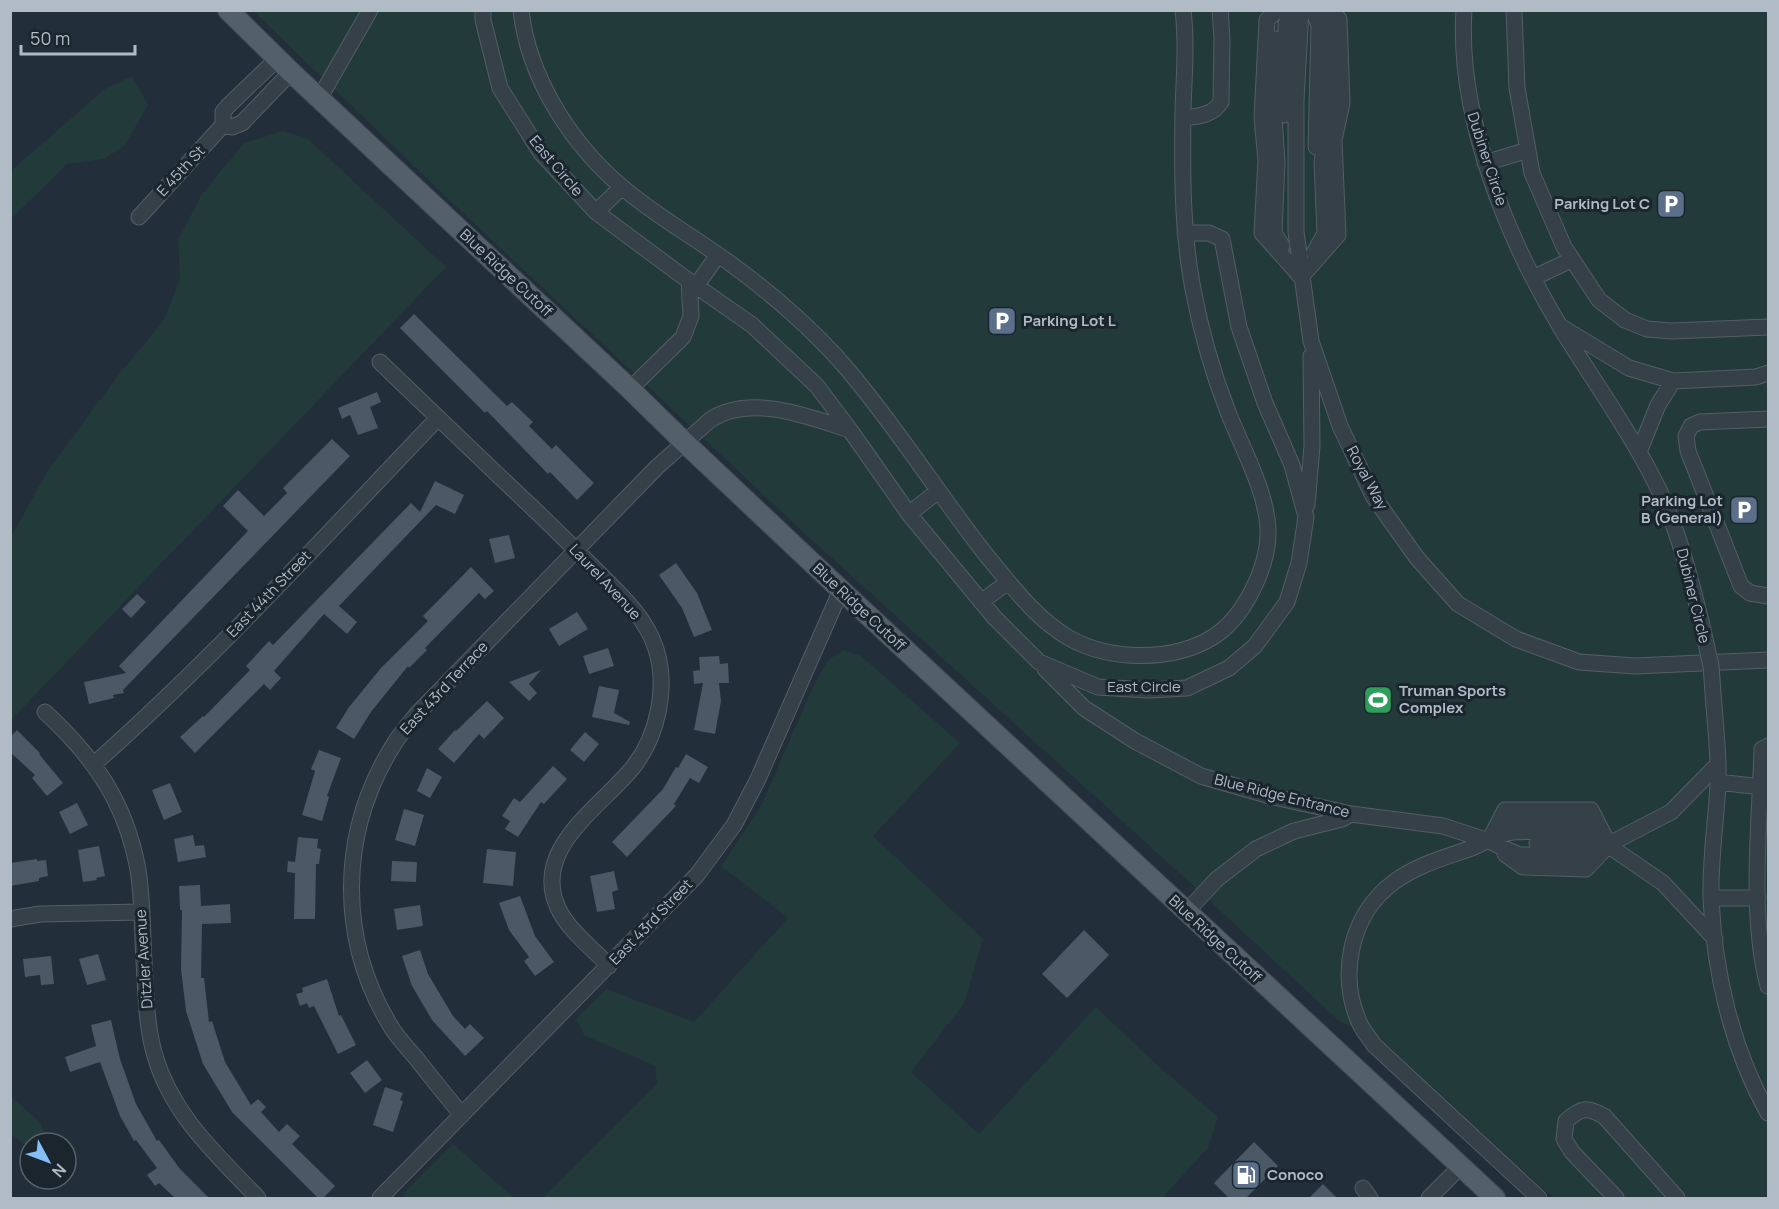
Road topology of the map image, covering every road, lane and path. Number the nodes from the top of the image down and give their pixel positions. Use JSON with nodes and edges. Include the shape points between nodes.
{"nodes":[{"id":1,"x":228,"y":10,"type":"edge"},
{"id":2,"x":370,"y":10,"type":"edge"},
{"id":3,"x":483,"y":10,"type":"edge"},
{"id":4,"x":521,"y":10,"type":"edge"},
{"id":5,"x":1183,"y":10,"type":"edge"},
{"id":6,"x":1220,"y":10,"type":"edge"},
{"id":7,"x":1278,"y":10,"type":"edge"},
{"id":8,"x":1286,"y":10,"type":"edge"},
{"id":9,"x":1292,"y":10,"type":"edge"},
{"id":10,"x":1301,"y":10,"type":"edge"},
{"id":11,"x":1306,"y":10,"type":"edge"},
{"id":12,"x":1313,"y":10,"type":"edge"},
{"id":13,"x":1320,"y":10,"type":"edge"},
{"id":14,"x":1329,"y":10,"type":"edge"},
{"id":15,"x":1464,"y":10,"type":"edge"},
{"id":16,"x":1514,"y":10,"type":"edge"},
{"id":17,"x":284,"y":66,"type":"junction"},
{"id":18,"x":319,"y":99,"type":"junction"},
{"id":19,"x":1183,"y":118,"type":"junction"},
{"id":20,"x":223,"y":126,"type":"junction"},
{"id":21,"x":1528,"y":150,"type":"junction"},
{"id":22,"x":1485,"y":163,"type":"junction"},
{"id":23,"x":622,"y":187,"type":"junction"},
{"id":24,"x":596,"y":212,"type":"junction"},
{"id":25,"x":139,"y":216,"type":"dead end"},
{"id":26,"x":1185,"y":233,"type":"junction"},
{"id":27,"x":718,"y":255,"type":"junction"},
{"id":28,"x":1571,"y":260,"type":"junction"},
{"id":29,"x":1301,"y":277,"type":"junction"},
{"id":30,"x":1533,"y":278,"type":"junction"},
{"id":31,"x":692,"y":283,"type":"junction"},
{"id":32,"x":1561,"y":327,"type":"junction"},
{"id":33,"x":1768,"y":327,"type":"edge"},
{"id":34,"x":1311,"y":340,"type":"junction"},
{"id":35,"x":380,"y":362,"type":"dead end"},
{"id":36,"x":1768,"y":373,"type":"edge"},
{"id":37,"x":1673,"y":381,"type":"junction"},
{"id":38,"x":630,"y":389,"type":"junction"},
{"id":39,"x":438,"y":418,"type":"junction"},
{"id":40,"x":1768,"y":419,"type":"edge"},
{"id":41,"x":850,"y":430,"type":"junction"},
{"id":42,"x":684,"y":442,"type":"junction"},
{"id":43,"x":1639,"y":452,"type":"junction"},
{"id":44,"x":938,"y":491,"type":"junction"},
{"id":45,"x":909,"y":514,"type":"junction"},
{"id":46,"x":1306,"y":517,"type":"junction"},
{"id":47,"x":576,"y":550,"type":"junction"},
{"id":48,"x":1008,"y":582,"type":"junction"},
{"id":49,"x":841,"y":590,"type":"junction"},
{"id":50,"x":1768,"y":596,"type":"edge"},
{"id":51,"x":981,"y":602,"type":"junction"},
{"id":52,"x":1768,"y":660,"type":"edge"},
{"id":53,"x":1039,"y":662,"type":"junction"},
{"id":54,"x":45,"y":712,"type":"dead end"},
{"id":55,"x":1768,"y":746,"type":"edge"},
{"id":56,"x":94,"y":764,"type":"junction"},
{"id":57,"x":1718,"y":764,"type":"junction"},
{"id":58,"x":1718,"y":782,"type":"junction"},
{"id":59,"x":1761,"y":787,"type":"junction"},
{"id":60,"x":1351,"y":814,"type":"junction"},
{"id":61,"x":1489,"y":841,"type":"junction"},
{"id":62,"x":1609,"y":846,"type":"junction"},
{"id":63,"x":1712,"y":898,"type":"junction"},
{"id":64,"x":1758,"y":898,"type":"junction"},
{"id":65,"x":141,"y":912,"type":"junction"},
{"id":66,"x":1186,"y":912,"type":"junction"},
{"id":67,"x":10,"y":919,"type":"edge"},
{"id":68,"x":1715,"y":939,"type":"junction"},
{"id":69,"x":609,"y":966,"type":"junction"},
{"id":70,"x":1768,"y":986,"type":"edge"},
{"id":71,"x":1763,"y":1092,"type":"edge"},
{"id":72,"x":1768,"y":1113,"type":"edge"},
{"id":73,"x":462,"y":1115,"type":"junction"},
{"id":74,"x":1460,"y":1167,"type":"junction"},
{"id":75,"x":258,"y":1198,"type":"edge"},
{"id":76,"x":380,"y":1198,"type":"edge"},
{"id":77,"x":1429,"y":1198,"type":"edge"},
{"id":78,"x":1495,"y":1198,"type":"edge"},
{"id":79,"x":1539,"y":1198,"type":"edge"},
{"id":80,"x":1616,"y":1198,"type":"edge"},
{"id":81,"x":1677,"y":1198,"type":"edge"}],
"edges":[{"from":1,"to":17,"type":"main road","name":"Blue Ridge Cutoff"},
{"from":2,"to":18,"type":"street"},
{"from":3,"to":24,"type":"street","name":"East Circle","via":[[500,88],[541,153]]},
{"from":4,"to":23,"type":"street","via":[[523,34],[532,62],[559,114]]},
{"from":5,"to":19,"type":"street"},
{"from":6,"to":19,"type":"street","via":[[1221,102],[1206,115]]},
{"from":7,"to":29,"type":"street","via":[[1268,20],[1262,118],[1266,160],[1262,233]]},
{"from":8,"to":29,"type":"street","via":[[1277,22],[1274,233]]},
{"from":9,"to":29,"type":"street","via":[[1286,24],[1285,234]]},
{"from":10,"to":29,"type":"street","name":"Royal Way","via":[[1296,100],[1296,232]]},
{"from":11,"to":29,"type":"street","via":[[1306,234]]},
{"from":12,"to":29,"type":"street","via":[[1319,25],[1315,236]]},
{"from":13,"to":29,"type":"street","via":[[1330,23],[1329,116],[1322,163],[1325,233]]},
{"from":14,"to":29,"type":"street","via":[[1339,19],[1342,103],[1334,140],[1338,236]]},
{"from":15,"to":22,"type":"street","name":"Dubiner Circle","via":[[1469,98]]},
{"from":16,"to":21,"type":"street","via":[[1517,87]]},
{"from":17,"to":18,"type":"main road","name":"Blue Ridge Cutoff"},
{"from":17,"to":20,"type":"street","name":"E 45th St","via":[[242,123]]},
{"from":17,"to":20,"type":"street","name":"E 45th St","via":[[228,105],[223,112]]},
{"from":18,"to":38,"type":"main road","name":"Blue Ridge Cutoff"},
{"from":19,"to":26,"type":"street"},
{"from":20,"to":25,"type":"street","name":"E 45th St"},
{"from":21,"to":22,"type":"street"},
{"from":21,"to":28,"type":"street","via":[[1532,173]]},
{"from":22,"to":30,"type":"street","name":"Dubiner Circle"},
{"from":23,"to":24,"type":"street"},
{"from":23,"to":27,"type":"street"},
{"from":24,"to":31,"type":"street","name":"East Circle"},
{"from":26,"to":46,"type":"street","name":"East Circle","via":[[1209,233],[1222,239],[1239,327],[1292,465]]},
{"from":26,"to":48,"type":"street","via":[[1207,353],[1262,494],[1268,524],[1267,552],[1248,597],[1234,619],[1213,637],[1157,655],[1129,655],[1103,651],[1072,639],[1042,619]]},
{"from":27,"to":31,"type":"street"},
{"from":27,"to":44,"type":"street","via":[[788,310],[846,368]]},
{"from":28,"to":30,"type":"street"},
{"from":28,"to":33,"type":"street","via":[[1610,310],[1647,329]]},
{"from":29,"to":34,"type":"street","name":"Royal Way"},
{"from":30,"to":32,"type":"street","name":"Dubiner Circle"},
{"from":31,"to":38,"type":"street","via":[[691,316],[682,337]]},
{"from":31,"to":41,"type":"street","name":"East Circle","via":[[752,325],[817,386]]},
{"from":32,"to":37,"type":"street","via":[[1629,368]]},
{"from":32,"to":43,"type":"street","name":"Dubiner Circle"},
{"from":34,"to":46,"type":"street","name":"East Circle","via":[[1312,446]]},
{"from":34,"to":52,"type":"street","name":"Royal Way","via":[[1340,426],[1373,496],[1458,604],[1516,639],[1579,662],[1635,666]]},
{"from":35,"to":39,"type":"street","name":"Laurel Avenue"},
{"from":36,"to":37,"type":"street"},
{"from":37,"to":43,"type":"street","via":[[1658,405]]},
{"from":38,"to":42,"type":"main road","name":"Blue Ridge Cutoff"},
{"from":39,"to":47,"type":"street","name":"Laurel Avenue"},
{"from":39,"to":56,"type":"street","name":"East 44th Street","via":[[201,663]]},
{"from":40,"to":50,"type":"street","via":[[1700,422],[1691,426],[1686,436],[1688,451],[1741,586],[1749,593]]},
{"from":41,"to":42,"type":"street","via":[[791,412],[746,408],[720,413]]},
{"from":41,"to":45,"type":"street","name":"East Circle"},
{"from":42,"to":47,"type":"street","name":"East 43rd Terrace"},
{"from":42,"to":49,"type":"main road","name":"Blue Ridge Cutoff"},
{"from":43,"to":57,"type":"street","name":"Dubiner Circle","bridge":true,"via":[[1682,548],[1701,621],[1711,666]]},
{"from":44,"to":45,"type":"street"},
{"from":44,"to":48,"type":"street"},
{"from":45,"to":51,"type":"street","name":"East Circle"},
{"from":46,"to":53,"type":"street","name":"East Circle","via":[[1299,563],[1287,602],[1255,646],[1229,668],[1187,688],[1149,690],[1098,687]]},
{"from":47,"to":69,"type":"street","name":"Laurel Avenue","via":[[642,619],[656,649],[662,685],[656,719],[644,750],[621,782],[565,840],[555,861],[553,893],[561,914]]},
{"from":47,"to":73,"type":"street","name":"East 43rd Terrace","via":[[416,715],[394,743],[369,794],[356,839],[352,912],[366,978],[394,1030]]},
{"from":48,"to":51,"type":"street"},
{"from":49,"to":66,"type":"main road","name":"Blue Ridge Cutoff"},
{"from":49,"to":69,"type":"street","name":"East 43rd Street","via":[[734,825],[697,875]]},
{"from":51,"to":53,"type":"street","name":"East Circle"},
{"from":53,"to":60,"type":"street","name":"Blue Ridge Entrance","via":[[1084,708],[1201,776]]},
{"from":54,"to":56,"type":"street","name":"Ditzler Avenue","via":[[73,737]]},
{"from":55,"to":59,"type":"street","via":[[1762,748]]},
{"from":56,"to":65,"type":"street","name":"Ditzler Avenue","via":[[113,795],[130,836]]},
{"from":57,"to":58,"type":"street","name":"Dubiner Circle"},
{"from":57,"to":62,"type":"street","via":[[1671,812]]},
{"from":58,"to":59,"type":"street"},
{"from":58,"to":63,"type":"street","name":"Dubiner Circle"},
{"from":59,"to":64,"type":"street"},
{"from":60,"to":61,"type":"street","name":"Blue Ridge Entrance","via":[[1443,826]]},
{"from":60,"to":66,"type":"street","via":[[1294,831],[1256,849],[1216,879]]},
{"from":61,"to":62,"type":"street"},
{"from":61,"to":62,"type":"street","via":[[1523,867],[1586,869]]},
{"from":61,"to":62,"type":"street","via":[[1503,823],[1524,819],[1590,822]]},
{"from":61,"to":79,"type":"street","via":[[1420,866],[1378,894],[1355,936],[1349,975],[1361,1026],[1374,1045]]},
{"from":62,"to":68,"type":"street","via":[[1663,883]]},
{"from":63,"to":64,"type":"street"},
{"from":63,"to":68,"type":"street","name":"Dubiner Circle"},
{"from":64,"to":70,"type":"street","via":[[1761,960]]},
{"from":65,"to":67,"type":"street","via":[[40,914]]},
{"from":65,"to":75,"type":"street","name":"Ditzler Avenue","via":[[148,1028],[169,1093],[199,1137]]},
{"from":66,"to":74,"type":"main road","name":"Blue Ridge Cutoff"},
{"from":68,"to":71,"type":"street","name":"Dubiner Circle","via":[[1730,1017]]},
{"from":69,"to":73,"type":"street","name":"East 43rd Street"},
{"from":71,"to":72,"type":"street","name":"Dubiner Circle"},
{"from":73,"to":76,"type":"street","name":"East 43rd Street"},
{"from":74,"to":77,"type":"street"},
{"from":74,"to":78,"type":"main road","name":"Blue Ridge Cutoff"},
{"from":80,"to":81,"type":"street","via":[[1564,1139],[1566,1121],[1577,1112],[1589,1109],[1604,1116]]}]}
